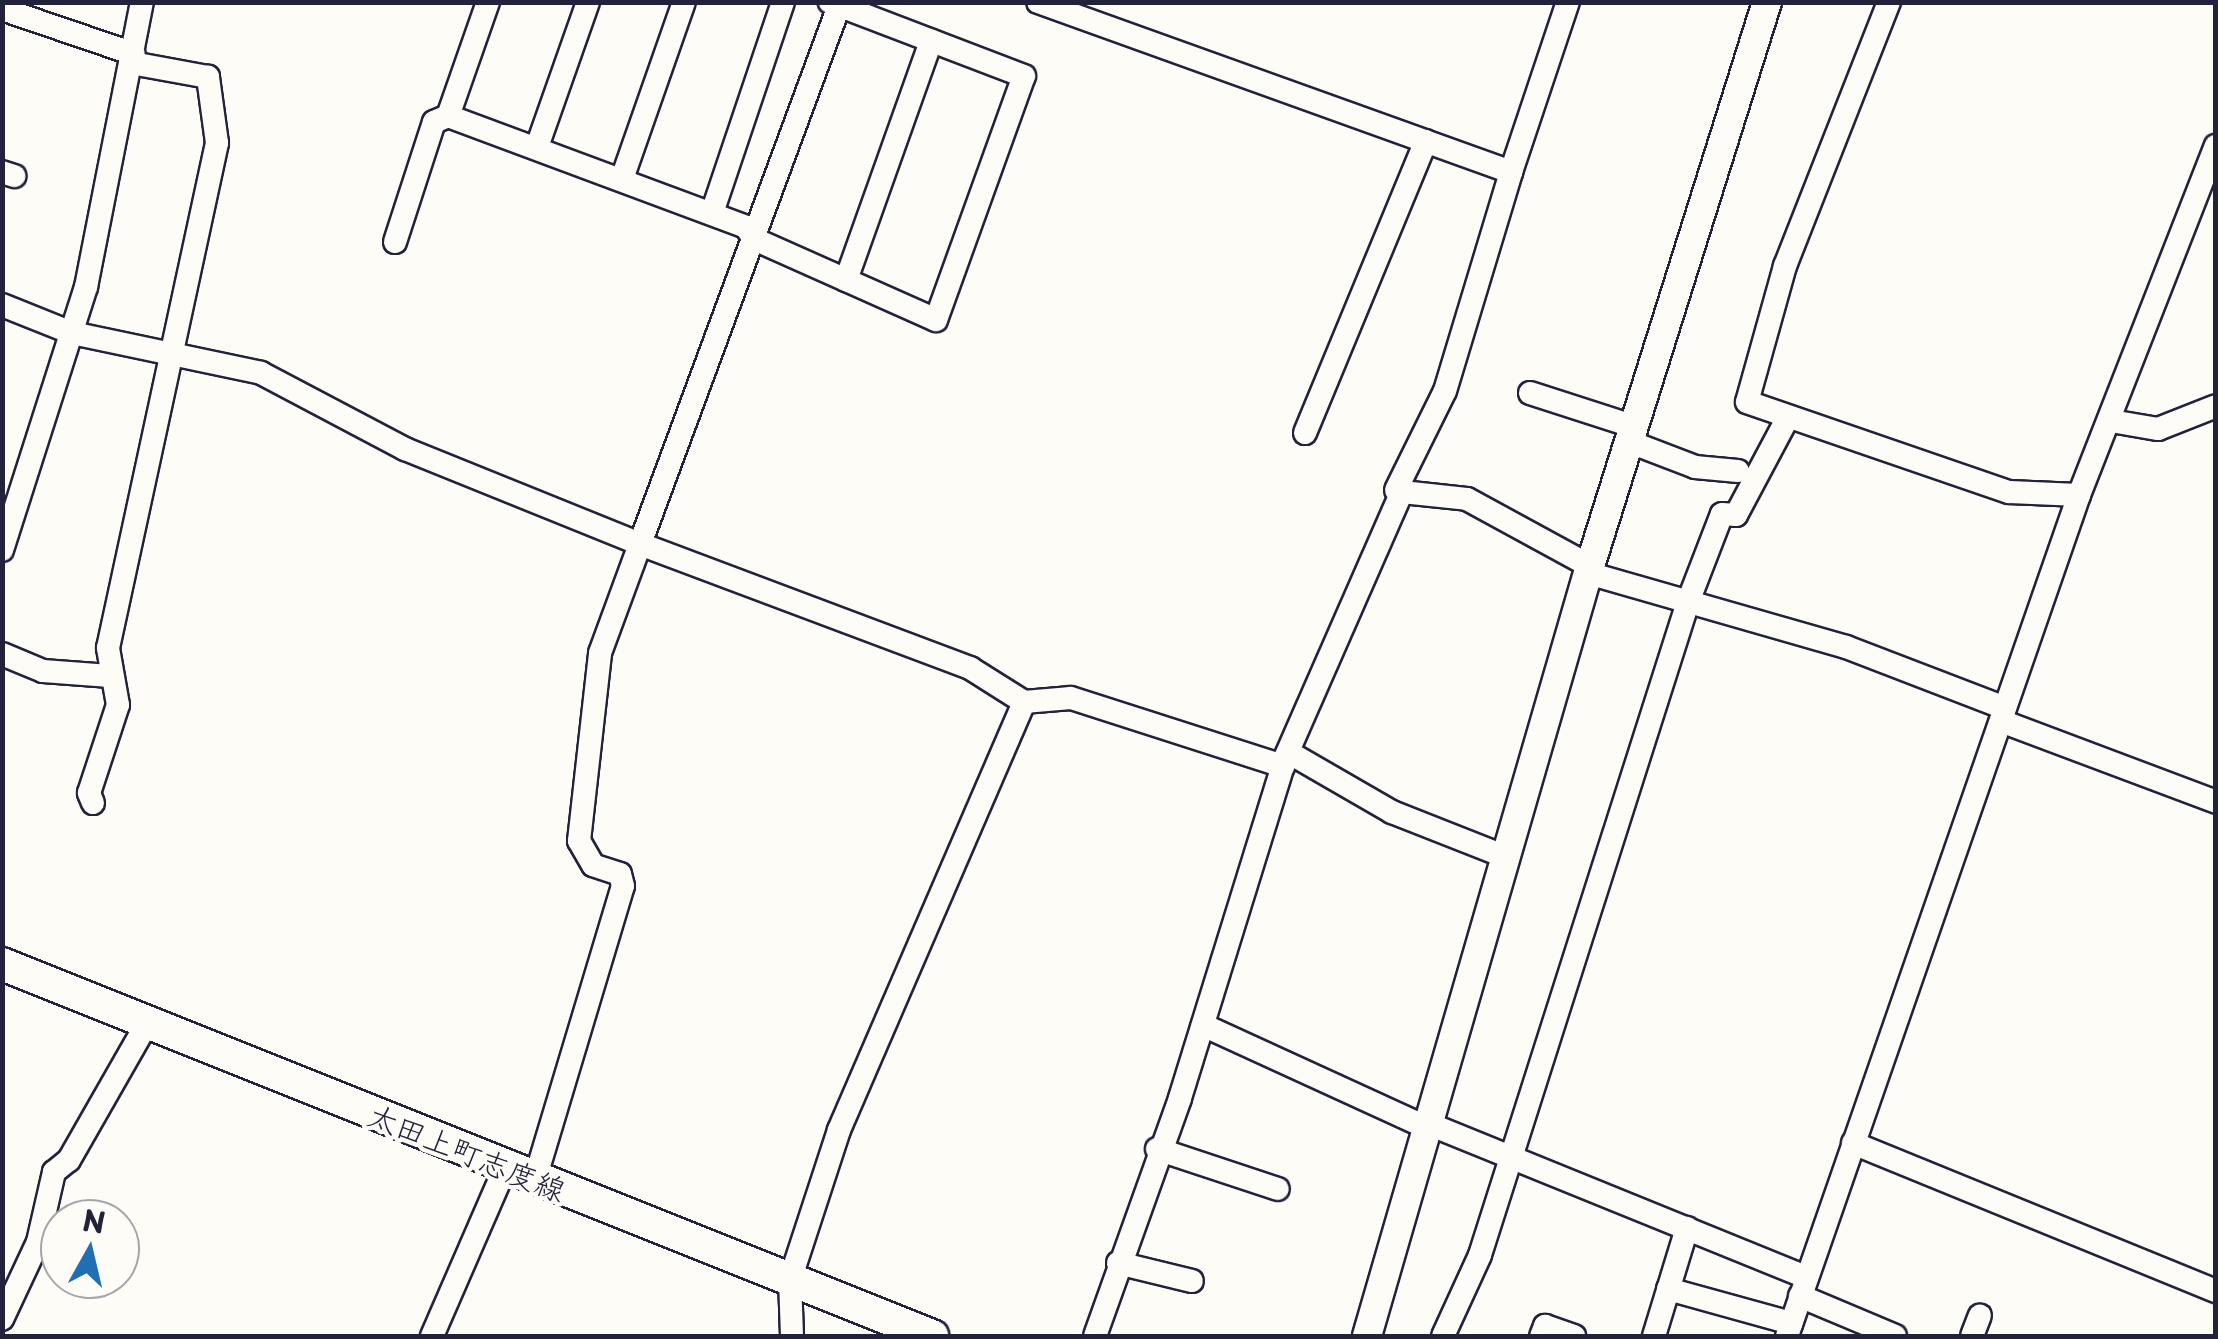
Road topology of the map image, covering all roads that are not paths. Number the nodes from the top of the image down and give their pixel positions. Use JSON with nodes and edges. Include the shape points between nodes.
{"nodes":[{"id":1,"x":142,"y":2,"type":"edge"},
{"id":2,"x":488,"y":2,"type":"edge"},
{"id":3,"x":588,"y":2,"type":"edge"},
{"id":4,"x":684,"y":2,"type":"edge"},
{"id":5,"x":783,"y":2,"type":"edge"},
{"id":6,"x":1038,"y":2,"type":"edge"},
{"id":7,"x":1568,"y":2,"type":"edge"},
{"id":8,"x":1767,"y":2,"type":"edge"},
{"id":9,"x":1889,"y":2,"type":"edge"},
{"id":10,"x":835,"y":4,"type":"edge"},
{"id":11,"x":2,"y":9,"type":"edge"},
{"id":12,"x":931,"y":41,"type":"junction"},
{"id":13,"x":133,"y":58,"type":"junction"},
{"id":14,"x":448,"y":116,"type":"junction"},
{"id":15,"x":1426,"y":140,"type":"junction"},
{"id":16,"x":538,"y":144,"type":"junction"},
{"id":17,"x":2216,"y":146,"type":"edge"},
{"id":18,"x":1511,"y":172,"type":"junction"},
{"id":19,"x":623,"y":176,"type":"junction"},
{"id":20,"x":712,"y":213,"type":"junction"},
{"id":21,"x":754,"y":238,"type":"junction"},
{"id":22,"x":395,"y":242,"type":"dead end"},
{"id":23,"x":846,"y":280,"type":"junction"},
{"id":24,"x":2,"y":305,"type":"edge"},
{"id":25,"x":72,"y":333,"type":"junction"},
{"id":26,"x":174,"y":359,"type":"junction"},
{"id":27,"x":1530,"y":393,"type":"dead end"},
{"id":28,"x":2216,"y":406,"type":"edge"},
{"id":29,"x":1787,"y":419,"type":"junction"},
{"id":30,"x":2111,"y":422,"type":"junction"},
{"id":31,"x":1305,"y":432,"type":"dead end"},
{"id":32,"x":1632,"y":434,"type":"junction"},
{"id":33,"x":1738,"y":471,"type":"dead end"},
{"id":34,"x":1396,"y":490,"type":"dead end"},
{"id":35,"x":2080,"y":495,"type":"junction"},
{"id":36,"x":640,"y":544,"type":"junction"},
{"id":37,"x":2,"y":550,"type":"edge"},
{"id":38,"x":1589,"y":569,"type":"junction"},
{"id":39,"x":1688,"y":602,"type":"junction"},
{"id":40,"x":2,"y":654,"type":"edge"},
{"id":41,"x":110,"y":676,"type":"junction"},
{"id":42,"x":1024,"y":702,"type":"junction"},
{"id":43,"x":2003,"y":715,"type":"junction"},
{"id":44,"x":1285,"y":759,"type":"junction"},
{"id":45,"x":2216,"y":802,"type":"edge"},
{"id":46,"x":94,"y":804,"type":"dead end"},
{"id":47,"x":1506,"y":857,"type":"junction"},
{"id":48,"x":2,"y":964,"type":"edge"},
{"id":49,"x":147,"y":1022,"type":"junction"},
{"id":50,"x":1203,"y":1025,"type":"junction"},
{"id":51,"x":1429,"y":1126,"type":"junction"},
{"id":52,"x":1853,"y":1143,"type":"junction"},
{"id":53,"x":1157,"y":1149,"type":"junction"},
{"id":54,"x":1510,"y":1156,"type":"junction"},
{"id":55,"x":520,"y":1174,"type":"junction"},
{"id":56,"x":1278,"y":1189,"type":"dead end"},
{"id":57,"x":1687,"y":1228,"type":"junction"},
{"id":58,"x":2,"y":1261,"type":"edge"},
{"id":59,"x":1118,"y":1263,"type":"junction"},
{"id":60,"x":26,"y":1270,"type":"junction"},
{"id":61,"x":790,"y":1280,"type":"junction"},
{"id":62,"x":1192,"y":1280,"type":"dead end"},
{"id":63,"x":1803,"y":1286,"type":"junction"},
{"id":64,"x":1668,"y":1289,"type":"junction"},
{"id":65,"x":2216,"y":1291,"type":"edge"},
{"id":66,"x":2,"y":1319,"type":"edge"},
{"id":67,"x":1790,"y":1330,"type":"edge"},
{"id":68,"x":432,"y":1336,"type":"edge"},
{"id":69,"x":792,"y":1336,"type":"edge"},
{"id":70,"x":932,"y":1336,"type":"edge"},
{"id":71,"x":1095,"y":1336,"type":"edge"},
{"id":72,"x":1367,"y":1336,"type":"edge"},
{"id":73,"x":1442,"y":1336,"type":"edge"},
{"id":74,"x":1541,"y":1336,"type":"edge"},
{"id":75,"x":1574,"y":1336,"type":"edge"},
{"id":76,"x":1654,"y":1336,"type":"edge"},
{"id":77,"x":1894,"y":1336,"type":"edge"}],
"edges":[{"from":1,"to":13,"type":"street"},
{"from":2,"to":14,"type":"street"},
{"from":3,"to":16,"type":"street"},
{"from":4,"to":19,"type":"street"},
{"from":5,"to":20,"type":"street"},
{"from":6,"to":15,"type":"street"},
{"from":7,"to":18,"type":"street"},
{"from":8,"to":32,"type":"street"},
{"from":9,"to":29,"type":"street","via":[[1785,266],[1747,402]]},
{"from":10,"to":12,"type":"street"},
{"from":10,"to":21,"type":"street"},
{"from":11,"to":13,"type":"street"},
{"from":12,"to":23,"type":"street"},
{"from":12,"to":23,"type":"street","via":[[1024,76],[936,320]]},
{"from":13,"to":25,"type":"street","via":[[116,166]]},
{"from":13,"to":26,"type":"street","via":[[208,77],[217,143]]},
{"from":14,"to":16,"type":"street"},
{"from":14,"to":22,"type":"street","via":[[434,122]]},
{"from":15,"to":18,"type":"street"},
{"from":15,"to":31,"type":"street"},
{"from":16,"to":19,"type":"street"},
{"from":17,"to":30,"type":"street"},
{"from":18,"to":34,"type":"street","via":[[1445,391]]},
{"from":19,"to":20,"type":"street"},
{"from":20,"to":21,"type":"street"},
{"from":21,"to":23,"type":"street"},
{"from":21,"to":36,"type":"street"},
{"from":24,"to":25,"type":"street"},
{"from":25,"to":26,"type":"street"},
{"from":25,"to":37,"type":"street"},
{"from":26,"to":36,"type":"street","via":[[262,372],[406,449]]},
{"from":26,"to":41,"type":"street","via":[[135,507],[108,648]]},
{"from":27,"to":32,"type":"street"},
{"from":28,"to":30,"type":"street","via":[[2158,429]]},
{"from":29,"to":35,"type":"street","via":[[2009,492]]},
{"from":29,"to":39,"type":"street","via":[[1736,515],[1722,514]]},
{"from":30,"to":35,"type":"street"},
{"from":32,"to":33,"type":"street","via":[[1695,467]]},
{"from":32,"to":38,"type":"street"},
{"from":35,"to":43,"type":"street"},
{"from":36,"to":42,"type":"street","via":[[970,668]]},
{"from":36,"to":55,"type":"street","via":[[600,654],[579,841],[593,865],[620,874],[623,886]]},
{"from":38,"to":39,"type":"street"},
{"from":38,"to":44,"type":"street","via":[[1467,499],[1402,492]]},
{"from":38,"to":47,"type":"street"},
{"from":39,"to":43,"type":"street","via":[[1846,647]]},
{"from":39,"to":54,"type":"street"},
{"from":40,"to":41,"type":"street","via":[[43,672]]},
{"from":41,"to":46,"type":"street","via":[[118,706],[88,793]]},
{"from":42,"to":44,"type":"street","via":[[1072,698]]},
{"from":42,"to":61,"type":"street","via":[[839,1130]]},
{"from":43,"to":45,"type":"street"},
{"from":43,"to":52,"type":"street"},
{"from":44,"to":47,"type":"street","via":[[1392,812]]},
{"from":44,"to":50,"type":"street"},
{"from":47,"to":51,"type":"street"},
{"from":48,"to":49,"type":"main road","name":"太田上町志度線"},
{"from":49,"to":55,"type":"main road","name":"太田上町志度線"},
{"from":49,"to":60,"type":"street","via":[[69,1160],[54,1172]]},
{"from":50,"to":51,"type":"street"},
{"from":50,"to":53,"type":"street"},
{"from":51,"to":54,"type":"street"},
{"from":51,"to":72,"type":"street"},
{"from":52,"to":63,"type":"street"},
{"from":52,"to":65,"type":"street"},
{"from":53,"to":56,"type":"street"},
{"from":53,"to":59,"type":"street"},
{"from":54,"to":57,"type":"street"},
{"from":54,"to":73,"type":"street","via":[[1480,1255]]},
{"from":55,"to":61,"type":"main road","name":"太田上町志度線"},
{"from":55,"to":68,"type":"street"},
{"from":57,"to":63,"type":"street"},
{"from":57,"to":64,"type":"street"},
{"from":58,"to":60,"type":"street"},
{"from":59,"to":62,"type":"street"},
{"from":59,"to":71,"type":"street"},
{"from":60,"to":66,"type":"street"},
{"from":61,"to":69,"type":"street"},
{"from":61,"to":70,"type":"main road","name":"太田上町志度線"},
{"from":63,"to":67,"type":"street"},
{"from":63,"to":77,"type":"street"},
{"from":64,"to":67,"type":"street"},
{"from":64,"to":76,"type":"street"},
{"from":74,"to":75,"type":"street","via":[[1544,1326]]}]}
